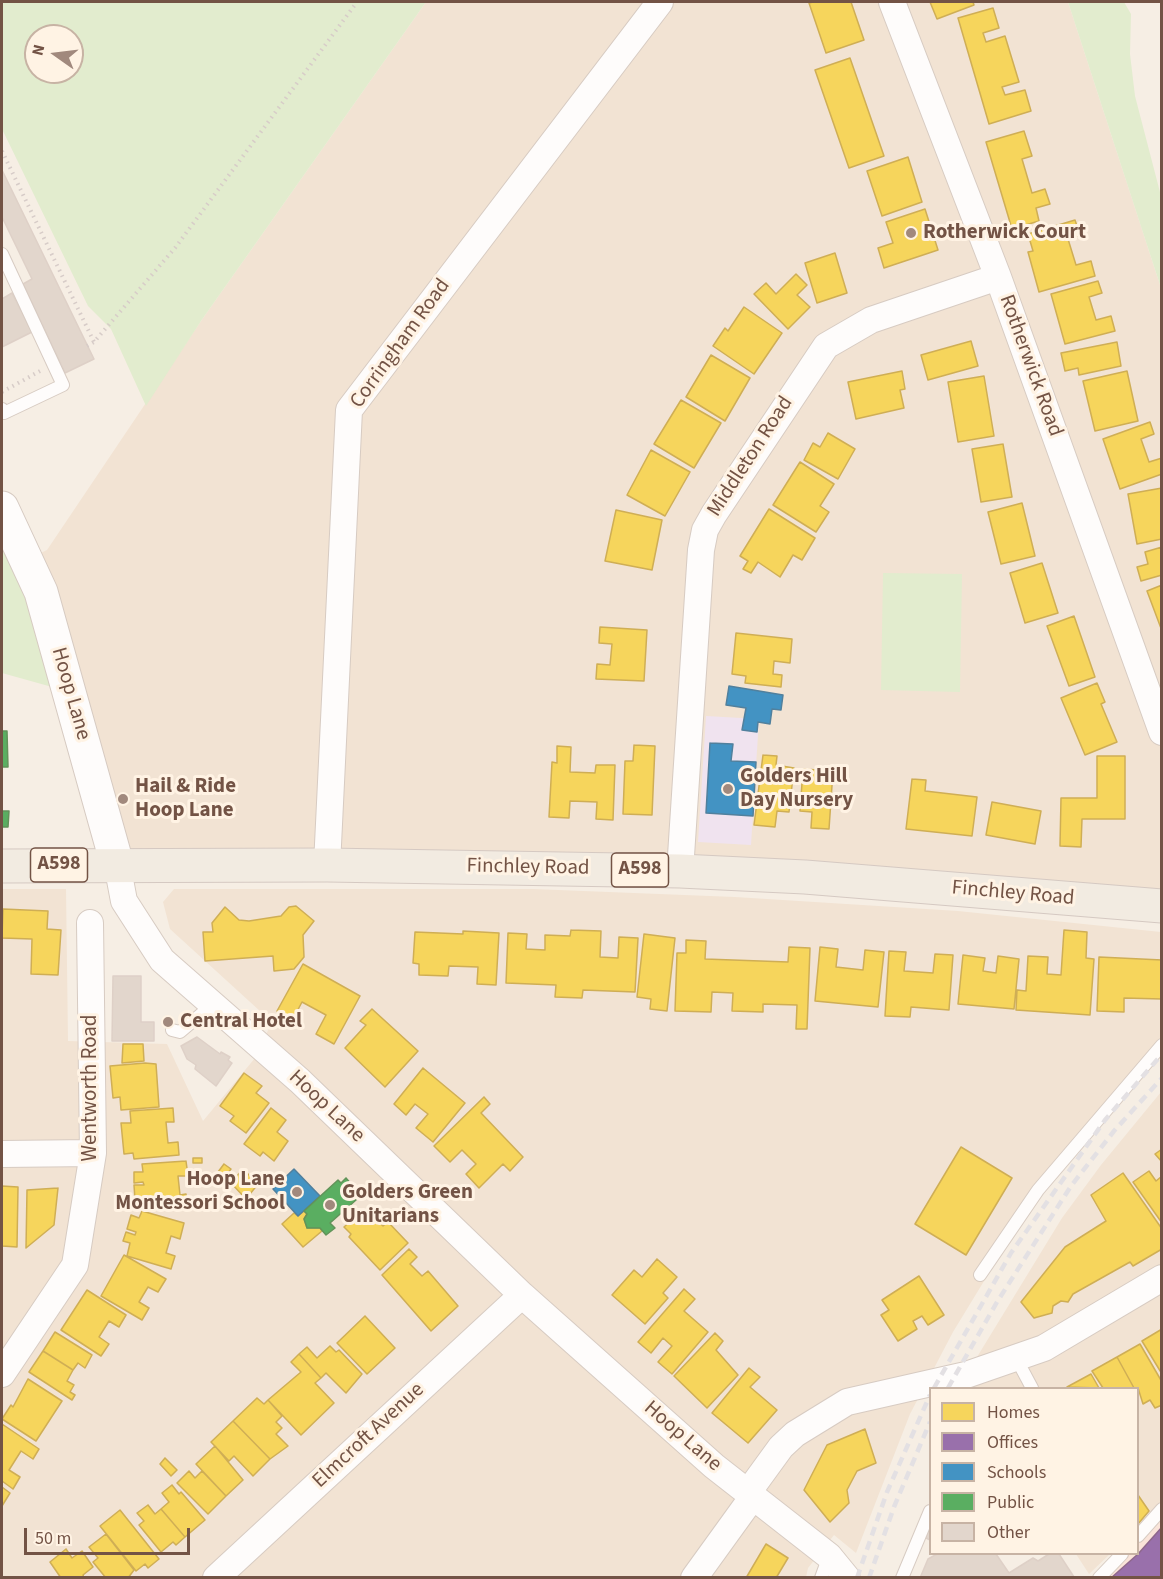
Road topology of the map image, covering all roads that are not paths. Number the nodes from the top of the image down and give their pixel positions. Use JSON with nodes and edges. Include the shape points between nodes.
{"nodes":[{"id":1,"x":660,"y":2,"type":"edge"},
{"id":2,"x":892,"y":2,"type":"edge"},
{"id":3,"x":2,"y":254,"type":"edge"},
{"id":4,"x":999,"y":277,"type":"junction"},
{"id":5,"x":2,"y":409,"type":"edge"},
{"id":6,"x":2,"y":508,"type":"edge"},
{"id":7,"x":1161,"y":732,"type":"edge"},
{"id":8,"x":117,"y":864,"type":"junction"},
{"id":9,"x":327,"y":864,"type":"junction"},
{"id":10,"x":2,"y":866,"type":"edge"},
{"id":11,"x":680,"y":871,"type":"junction"},
{"id":12,"x":1161,"y":906,"type":"edge"},
{"id":13,"x":90,"y":923,"type":"dead end"},
{"id":14,"x":213,"y":1004,"type":"junction"},
{"id":15,"x":172,"y":1030,"type":"dead end"},
{"id":16,"x":1161,"y":1045,"type":"edge"},
{"id":17,"x":93,"y":1152,"type":"junction"},
{"id":18,"x":2,"y":1154,"type":"edge"},
{"id":19,"x":980,"y":1275,"type":"dead end"},
{"id":20,"x":1161,"y":1278,"type":"edge"},
{"id":21,"x":522,"y":1295,"type":"junction"},
{"id":22,"x":1016,"y":1358,"type":"junction"},
{"id":23,"x":2,"y":1374,"type":"edge"},
{"id":24,"x":964,"y":1382,"type":"edge"},
{"id":25,"x":935,"y":1387,"type":"edge"},
{"id":26,"x":1031,"y":1387,"type":"edge"},
{"id":27,"x":929,"y":1388,"type":"edge"},
{"id":28,"x":752,"y":1493,"type":"junction"},
{"id":29,"x":1161,"y":1509,"type":"edge"},
{"id":30,"x":929,"y":1513,"type":"edge"},
{"id":31,"x":1139,"y":1534,"type":"edge"},
{"id":32,"x":1121,"y":1555,"type":"edge"},
{"id":33,"x":836,"y":1572,"type":"edge"},
{"id":34,"x":216,"y":1578,"type":"edge"},
{"id":35,"x":694,"y":1578,"type":"edge"},
{"id":36,"x":902,"y":1578,"type":"edge"},
{"id":37,"x":1099,"y":1578,"type":"edge"}],
"edges":[{"from":1,"to":9,"type":"street","name":"Corringham Road","via":[[349,410]]},
{"from":2,"to":4,"type":"street","name":"Rotherwick Road"},
{"from":3,"to":5,"type":"lane","via":[[63,385],[4,413]]},
{"from":4,"to":7,"type":"street","name":"Rotherwick Road"},
{"from":4,"to":11,"type":"street","name":"Middleton Road","via":[[871,320],[826,346],[705,530]]},
{"from":6,"to":8,"type":"street","name":"Hoop Lane","via":[[41,592]]},
{"from":8,"to":9,"type":"main road","name":"Finchley Road","number":"A598"},
{"from":8,"to":10,"type":"main road","name":"Finchley Road","number":"A598"},
{"from":8,"to":14,"type":"street","name":"Hoop Lane","via":[[124,901],[162,960]]},
{"from":9,"to":11,"type":"main road","name":"Finchley Road","number":"A598"},
{"from":11,"to":12,"type":"main road","name":"Finchley Road","number":"A598","via":[[805,877]]},
{"from":13,"to":17,"type":"street","name":"Wentworth Road"},
{"from":14,"to":15,"type":"lane","via":[[180,1032]]},
{"from":14,"to":21,"type":"street","name":"Hoop Lane","via":[[300,1081]]},
{"from":16,"to":19,"type":"lane","via":[[1038,1190]]},
{"from":17,"to":18,"type":"street"},
{"from":17,"to":23,"type":"street","name":"Wentworth Road","via":[[75,1265]]},
{"from":20,"to":22,"type":"street","via":[[1044,1348]]},
{"from":21,"to":28,"type":"street","name":"Hoop Lane","via":[[714,1466]]},
{"from":21,"to":34,"type":"street","name":"Elmcroft Avenue"},
{"from":22,"to":24,"type":"street"},
{"from":22,"to":26,"type":"lane"},
{"from":24,"to":25,"type":"street"},
{"from":27,"to":28,"type":"street","via":[[847,1402],[781,1447]]},
{"from":28,"to":33,"type":"street","name":"Hoop Lane"},
{"from":28,"to":35,"type":"street"},
{"from":29,"to":31,"type":"lane"},
{"from":30,"to":36,"type":"lane"},
{"from":32,"to":37,"type":"lane"}]}
